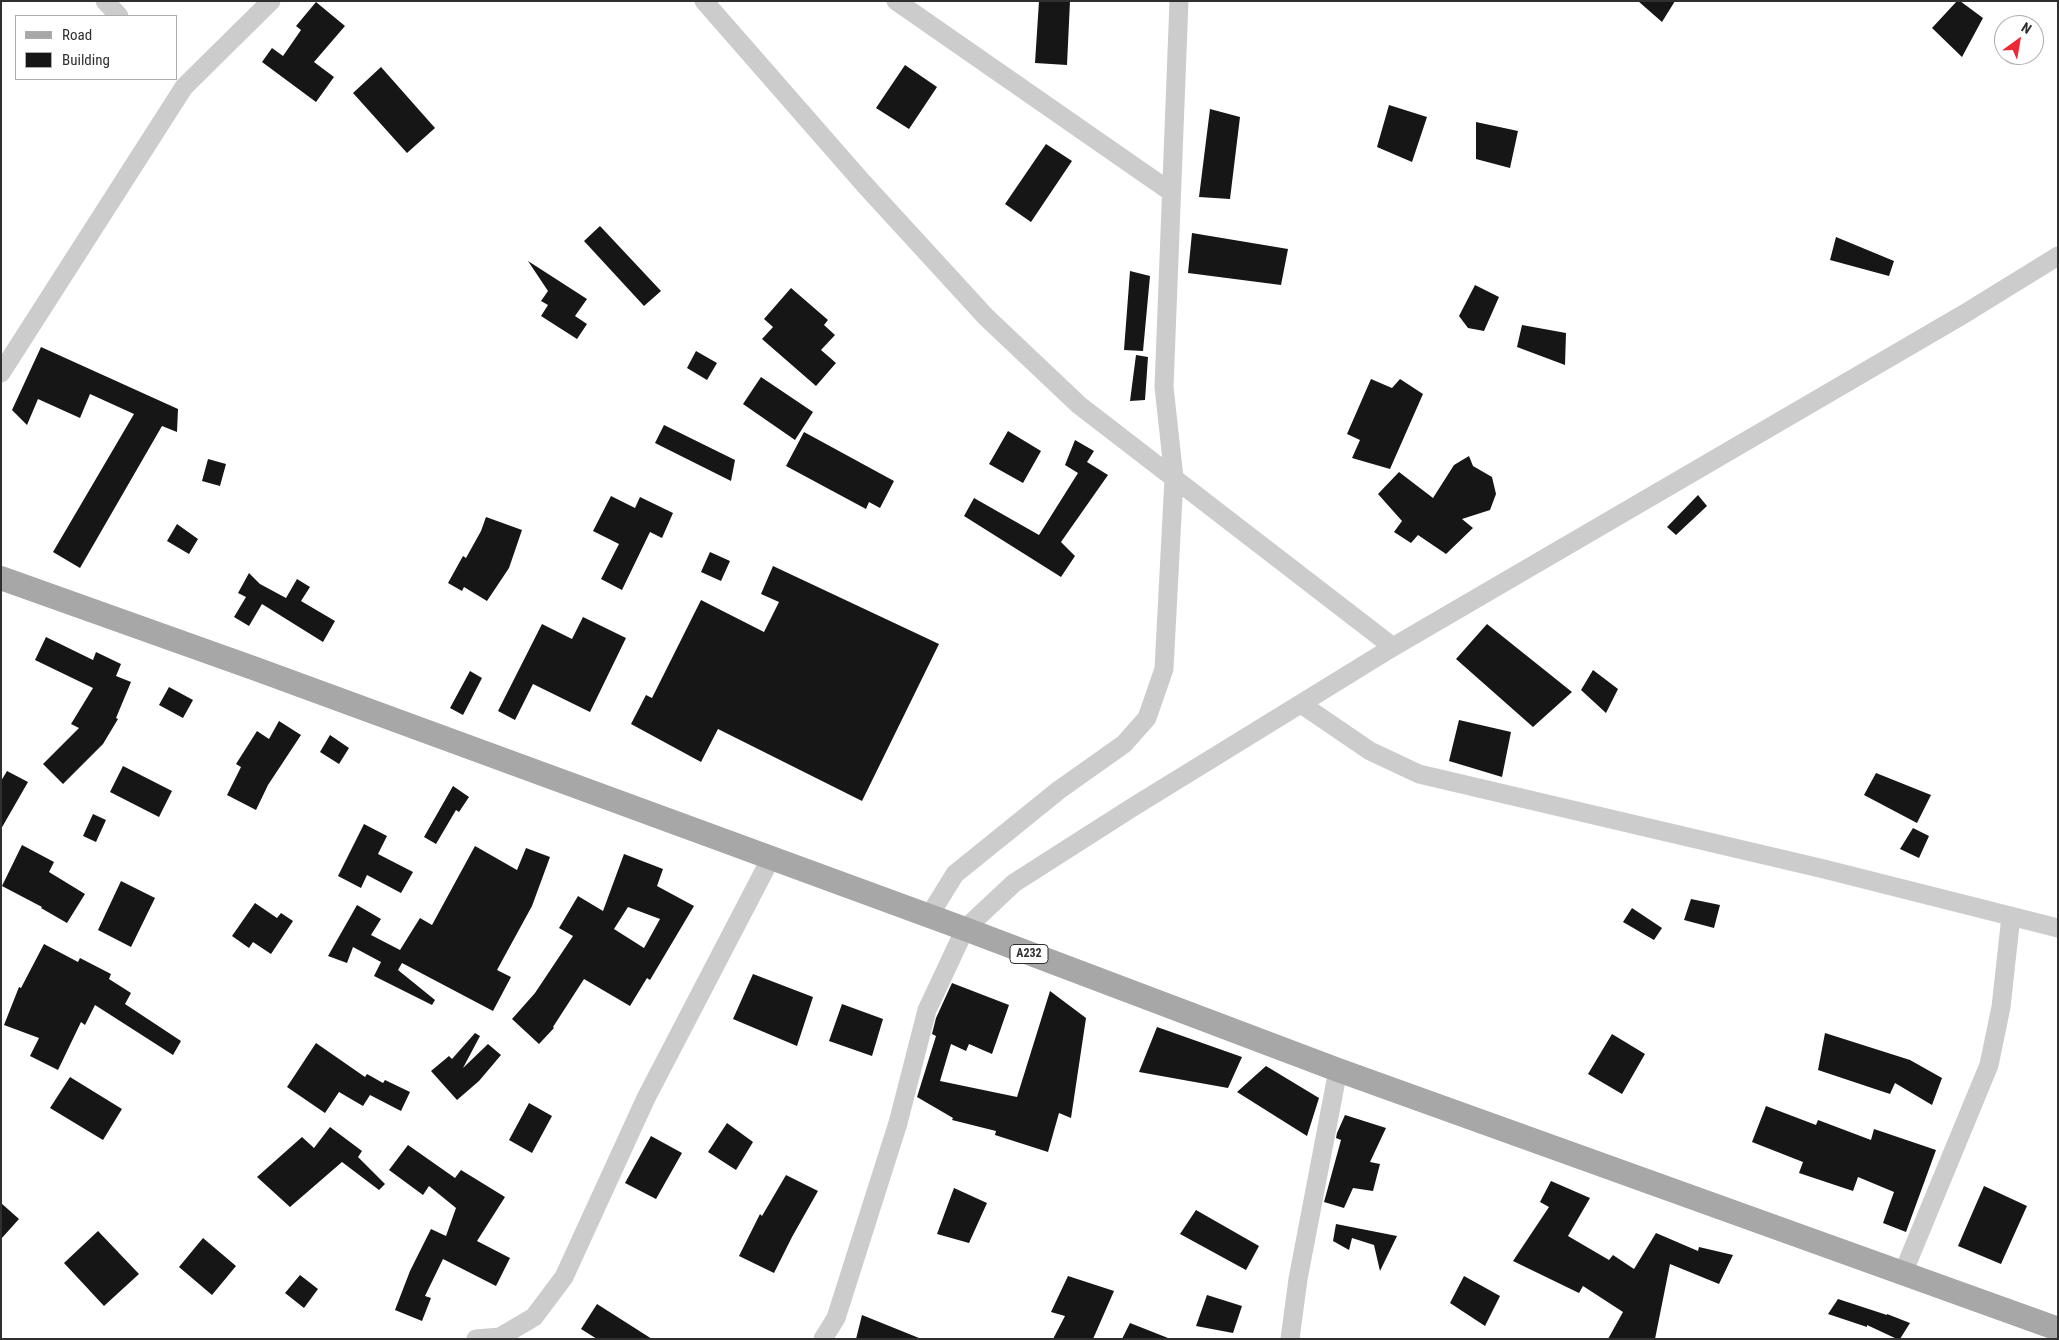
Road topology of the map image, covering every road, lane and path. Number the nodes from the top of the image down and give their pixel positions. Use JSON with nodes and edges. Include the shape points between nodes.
{"nodes":[{"id":1,"x":105,"y":1,"type":"edge"},
{"id":2,"x":271,"y":1,"type":"edge"},
{"id":3,"x":704,"y":1,"type":"edge"},
{"id":4,"x":896,"y":1,"type":"edge"},
{"id":5,"x":1178,"y":1,"type":"edge"},
{"id":6,"x":118,"y":15,"type":"edge"},
{"id":7,"x":180,"y":83,"type":"edge"},
{"id":8,"x":1172,"y":192,"type":"junction"},
{"id":9,"x":2058,"y":256,"type":"edge"},
{"id":10,"x":1,"y":374,"type":"edge"},
{"id":11,"x":1174,"y":478,"type":"junction"},
{"id":12,"x":1,"y":578,"type":"edge"},
{"id":13,"x":1392,"y":648,"type":"junction"},
{"id":14,"x":1301,"y":704,"type":"junction"},
{"id":15,"x":771,"y":858,"type":"junction"},
{"id":16,"x":929,"y":916,"type":"junction"},
{"id":17,"x":2011,"y":916,"type":"junction"},
{"id":18,"x":2058,"y":928,"type":"edge"},
{"id":19,"x":965,"y":929,"type":"junction"},
{"id":20,"x":1338,"y":1070,"type":"junction"},
{"id":21,"x":1902,"y":1273,"type":"junction"},
{"id":22,"x":2058,"y":1329,"type":"edge"},
{"id":23,"x":476,"y":1339,"type":"edge"},
{"id":24,"x":823,"y":1339,"type":"edge"},
{"id":25,"x":1290,"y":1339,"type":"edge"}],
"edges":[{"from":1,"to":6,"type":"street"},
{"from":2,"to":7,"type":"street"},
{"from":3,"to":11,"type":"street","via":[[986,317],[1079,405]]},
{"from":4,"to":8,"type":"street"},
{"from":5,"to":8,"type":"street"},
{"from":7,"to":10,"type":"street"},
{"from":8,"to":11,"type":"street","via":[[1164,387]]},
{"from":9,"to":13,"type":"street"},
{"from":11,"to":13,"type":"street"},
{"from":11,"to":16,"type":"street","via":[[1164,669],[1148,718],[1124,744],[1059,790],[955,874]]},
{"from":12,"to":15,"type":"main road","number":"A232"},
{"from":13,"to":14,"type":"street"},
{"from":14,"to":17,"type":"street","via":[[1370,751],[1419,774],[1814,866]]},
{"from":14,"to":19,"type":"street","via":[[1014,883]]},
{"from":15,"to":16,"type":"main road","number":"A232"},
{"from":15,"to":23,"type":"street","via":[[646,1098],[564,1277],[534,1317],[500,1338]]},
{"from":16,"to":19,"type":"main road","number":"A232"},
{"from":17,"to":18,"type":"street"},
{"from":17,"to":21,"type":"street","via":[[2001,1007],[1990,1065]]},
{"from":19,"to":20,"type":"main road","number":"A232"},
{"from":19,"to":24,"type":"street","via":[[927,1010],[898,1123],[836,1318]]},
{"from":20,"to":21,"type":"main road","number":"A232"},
{"from":20,"to":25,"type":"street","via":[[1298,1279]]},
{"from":21,"to":22,"type":"main road","number":"A232"}]}
